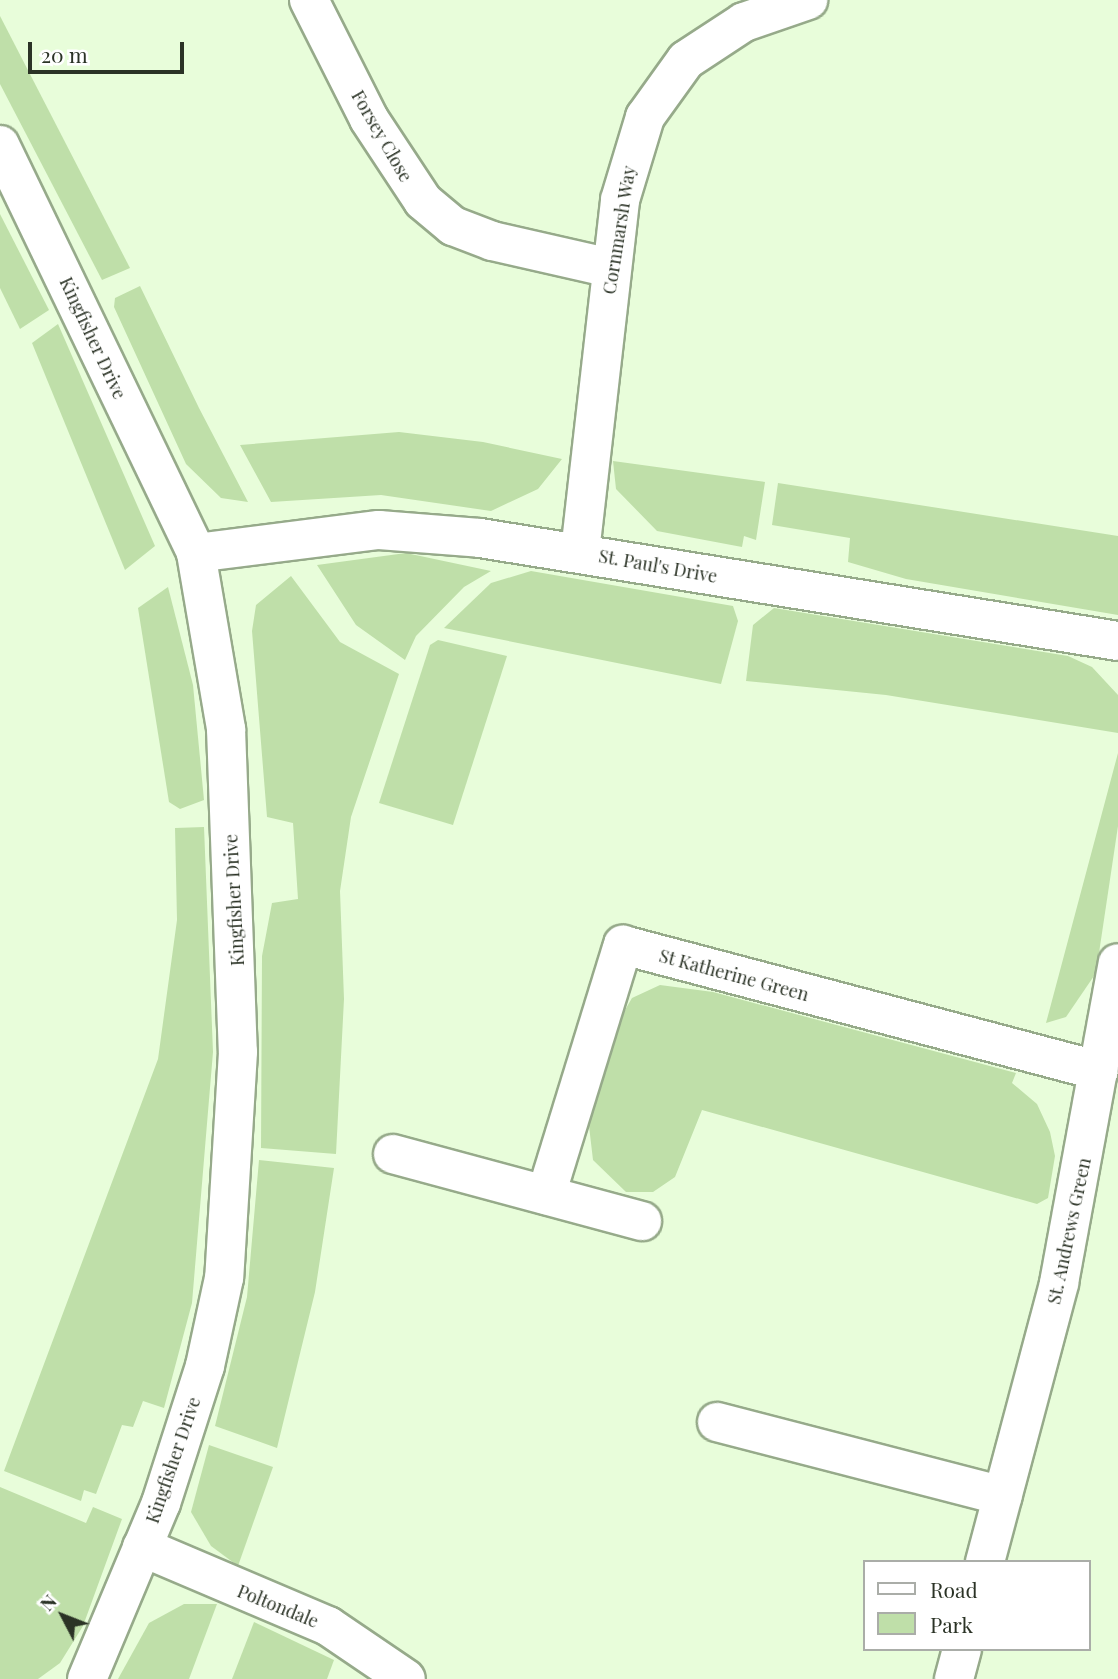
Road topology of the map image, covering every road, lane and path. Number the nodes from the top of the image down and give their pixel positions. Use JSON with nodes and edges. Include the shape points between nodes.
{"nodes":[{"id":1,"x":309,"y":0,"type":"edge"},
{"id":2,"x":807,"y":0,"type":"edge"},
{"id":3,"x":0,"y":145,"type":"edge"},
{"id":4,"x":611,"y":268,"type":"junction"},
{"id":5,"x":580,"y":552,"type":"junction"},
{"id":6,"x":196,"y":554,"type":"junction"},
{"id":7,"x":1118,"y":641,"type":"edge"},
{"id":8,"x":1118,"y":963,"type":"edge"},
{"id":9,"x":1099,"y":1070,"type":"junction"},
{"id":10,"x":393,"y":1154,"type":"dead end"},
{"id":11,"x":546,"y":1195,"type":"junction"},
{"id":12,"x":642,"y":1222,"type":"dead end"},
{"id":13,"x":717,"y":1422,"type":"dead end"},
{"id":14,"x":1003,"y":1496,"type":"junction"},
{"id":15,"x":142,"y":1547,"type":"junction"},
{"id":16,"x":986,"y":1560,"type":"edge"},
{"id":17,"x":961,"y":1651,"type":"edge"},
{"id":18,"x":87,"y":1679,"type":"edge"},
{"id":19,"x":406,"y":1679,"type":"edge"},
{"id":20,"x":954,"y":1679,"type":"edge"}],
"edges":[{"from":1,"to":4,"type":"street","name":"Forsey Close","via":[[369,120],[423,201],[453,226],[492,241]]},
{"from":2,"to":4,"type":"street","name":"Cornmarsh Way","via":[[717,38],[686,60],[664,86],[632,152]]},
{"from":3,"to":6,"type":"street","name":"Kingfisher Drive"},
{"from":4,"to":5,"type":"street","name":"Cornmarsh Way"},
{"from":5,"to":6,"type":"street","name":"St. Paul's Drive","via":[[379,530]]},
{"from":5,"to":7,"type":"street","name":"St. Paul's Drive"},
{"from":6,"to":15,"type":"street","name":"Kingfisher Drive","via":[[226,729],[239,1052],[224,1278],[205,1366]]},
{"from":8,"to":9,"type":"street","name":"St. Andrews Green"},
{"from":9,"to":11,"type":"street","name":"St Katherine Green","via":[[622,945]]},
{"from":9,"to":14,"type":"street","name":"St. Andrews Green","via":[[1059,1283]]},
{"from":10,"to":11,"type":"street"},
{"from":11,"to":12,"type":"street"},
{"from":13,"to":14,"type":"street"},
{"from":14,"to":16,"type":"street","name":"St. Andrews Green"},
{"from":15,"to":18,"type":"street","name":"Kingfisher Drive"},
{"from":15,"to":19,"type":"street","name":"Poltondale","via":[[328,1626]]},
{"from":17,"to":20,"type":"street"}]}
